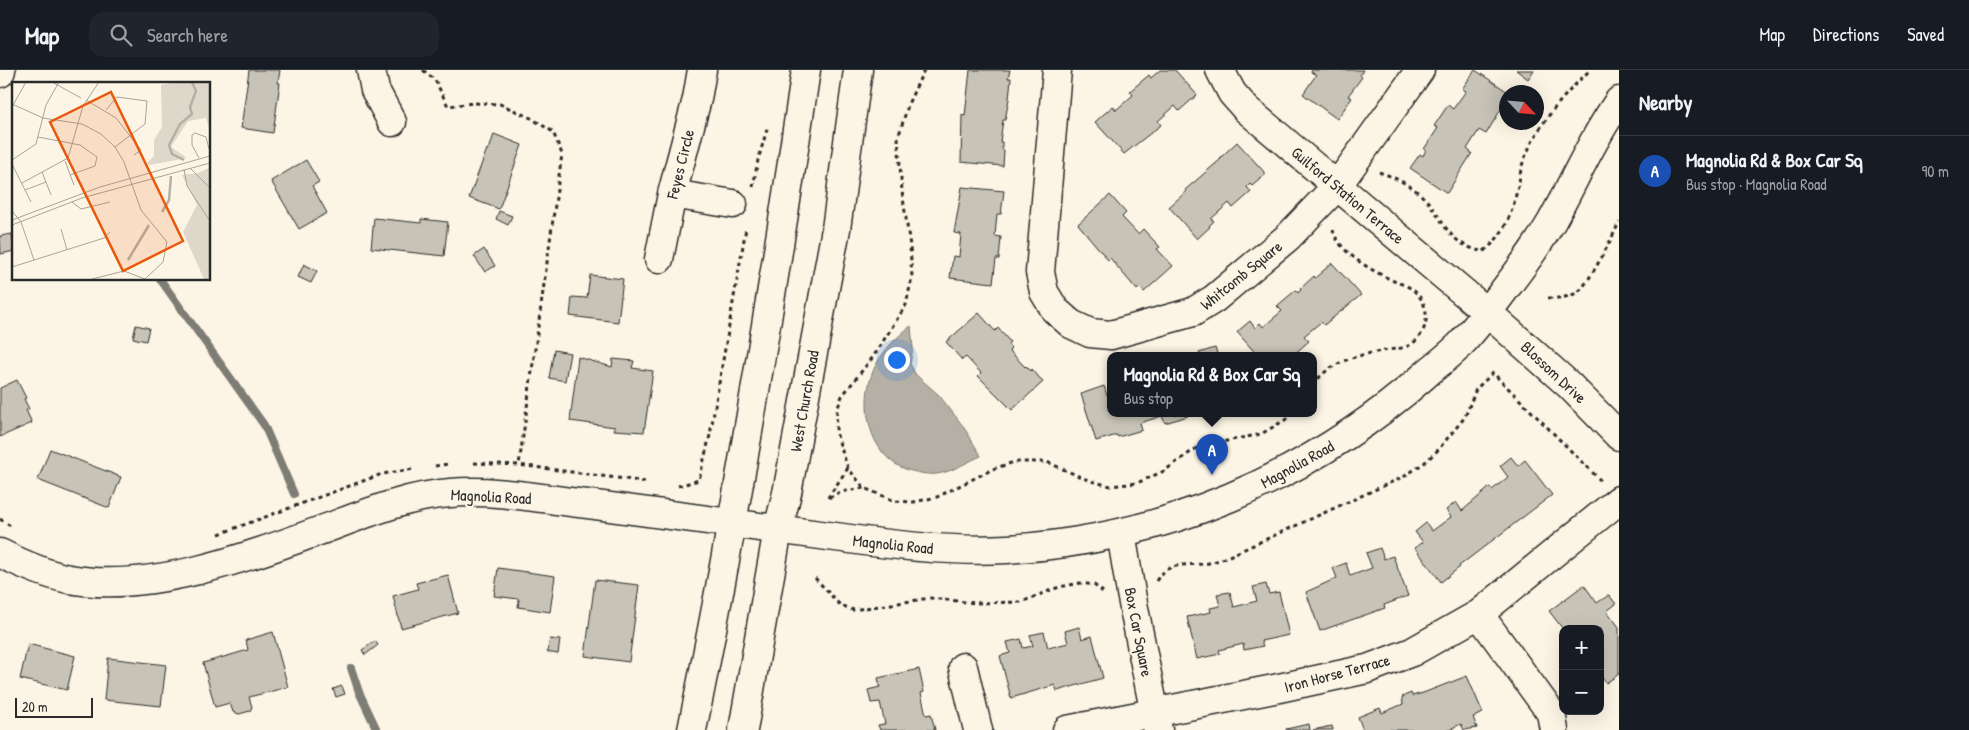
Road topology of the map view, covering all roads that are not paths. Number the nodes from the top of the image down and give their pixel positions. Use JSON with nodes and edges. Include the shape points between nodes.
{"nodes":[{"id":1,"x":371,"y":70,"type":"edge"},
{"id":2,"x":702,"y":70,"type":"edge"},
{"id":3,"x":806,"y":70,"type":"edge"},
{"id":4,"x":858,"y":70,"type":"edge"},
{"id":5,"x":1057,"y":70,"type":"edge"},
{"id":6,"x":1220,"y":70,"type":"edge"},
{"id":7,"x":1420,"y":70,"type":"edge"},
{"id":8,"x":1619,"y":101,"type":"edge"},
{"id":9,"x":392,"y":122,"type":"dead end"},
{"id":10,"x":1337,"y":186,"type":"junction"},
{"id":11,"x":672,"y":194,"type":"junction"},
{"id":12,"x":744,"y":204,"type":"road end"},
{"id":13,"x":659,"y":259,"type":"dead end"},
{"id":14,"x":1487,"y":312,"type":"junction"},
{"id":15,"x":1619,"y":436,"type":"edge"},
{"id":16,"x":1619,"y":500,"type":"edge"},
{"id":17,"x":732,"y":522,"type":"junction"},
{"id":18,"x":778,"y":529,"type":"junction"},
{"id":19,"x":1121,"y":533,"type":"junction"},
{"id":20,"x":0,"y":553,"type":"edge"},
{"id":21,"x":1479,"y":614,"type":"junction"},
{"id":22,"x":962,"y":667,"type":"dead end"},
{"id":23,"x":1157,"y":721,"type":"edge"},
{"id":24,"x":692,"y":730,"type":"edge"},
{"id":25,"x":743,"y":730,"type":"edge"},
{"id":26,"x":978,"y":730,"type":"edge"},
{"id":27,"x":1067,"y":730,"type":"edge"},
{"id":28,"x":1554,"y":730,"type":"edge"}],
"edges":[{"from":1,"to":9,"type":"street","via":[[375,90]]},
{"from":2,"to":11,"type":"street","name":"Feyes Circle"},
{"from":3,"to":17,"type":"street","via":[[771,303]]},
{"from":4,"to":18,"type":"street","name":"West Church Road","via":[[836,229]]},
{"from":5,"to":10,"type":"street","name":"Whitcomb Square","via":[[1040,272],[1044,292],[1055,310],[1071,324],[1090,333],[1111,335],[1193,312],[1214,299],[1288,237]]},
{"from":6,"to":10,"type":"street","name":"Guilford Station Terrace","via":[[1232,93],[1246,109]]},
{"from":7,"to":10,"type":"street","name":"Whitcomb Square"},
{"from":8,"to":14,"type":"street","name":"Magnolia Road","via":[[1552,221]]},
{"from":10,"to":14,"type":"street","name":"Guilford Station Terrace"},
{"from":11,"to":12,"type":"street"},
{"from":11,"to":13,"type":"street","name":"Feyes Circle"},
{"from":14,"to":15,"type":"street","name":"Blossom Drive","via":[[1569,385]]},
{"from":14,"to":19,"type":"street","name":"Magnolia Road","via":[[1460,345],[1402,395],[1293,469],[1234,497],[1183,516]]},
{"from":16,"to":21,"type":"street","name":"Iron Horse Terrace"},
{"from":17,"to":18,"type":"street","name":"Magnolia Road"},
{"from":17,"to":20,"type":"street","name":"Magnolia Road","via":[[492,493],[455,492],[419,497],[239,557],[162,577],[118,582],[73,579],[28,566]]},
{"from":17,"to":24,"type":"street"},
{"from":18,"to":19,"type":"street","name":"Magnolia Road","via":[[942,550],[1006,549],[1069,543]]},
{"from":18,"to":25,"type":"street","name":"West Church Road"},
{"from":19,"to":23,"type":"street","name":"Box Car Square"},
{"from":21,"to":23,"type":"street","name":"Iron Horse Terrace","via":[[1412,652],[1366,669],[1279,688]]},
{"from":21,"to":28,"type":"street","via":[[1551,713]]},
{"from":22,"to":26,"type":"street"},
{"from":23,"to":27,"type":"street","name":"Iron Horse Terrace"}]}
